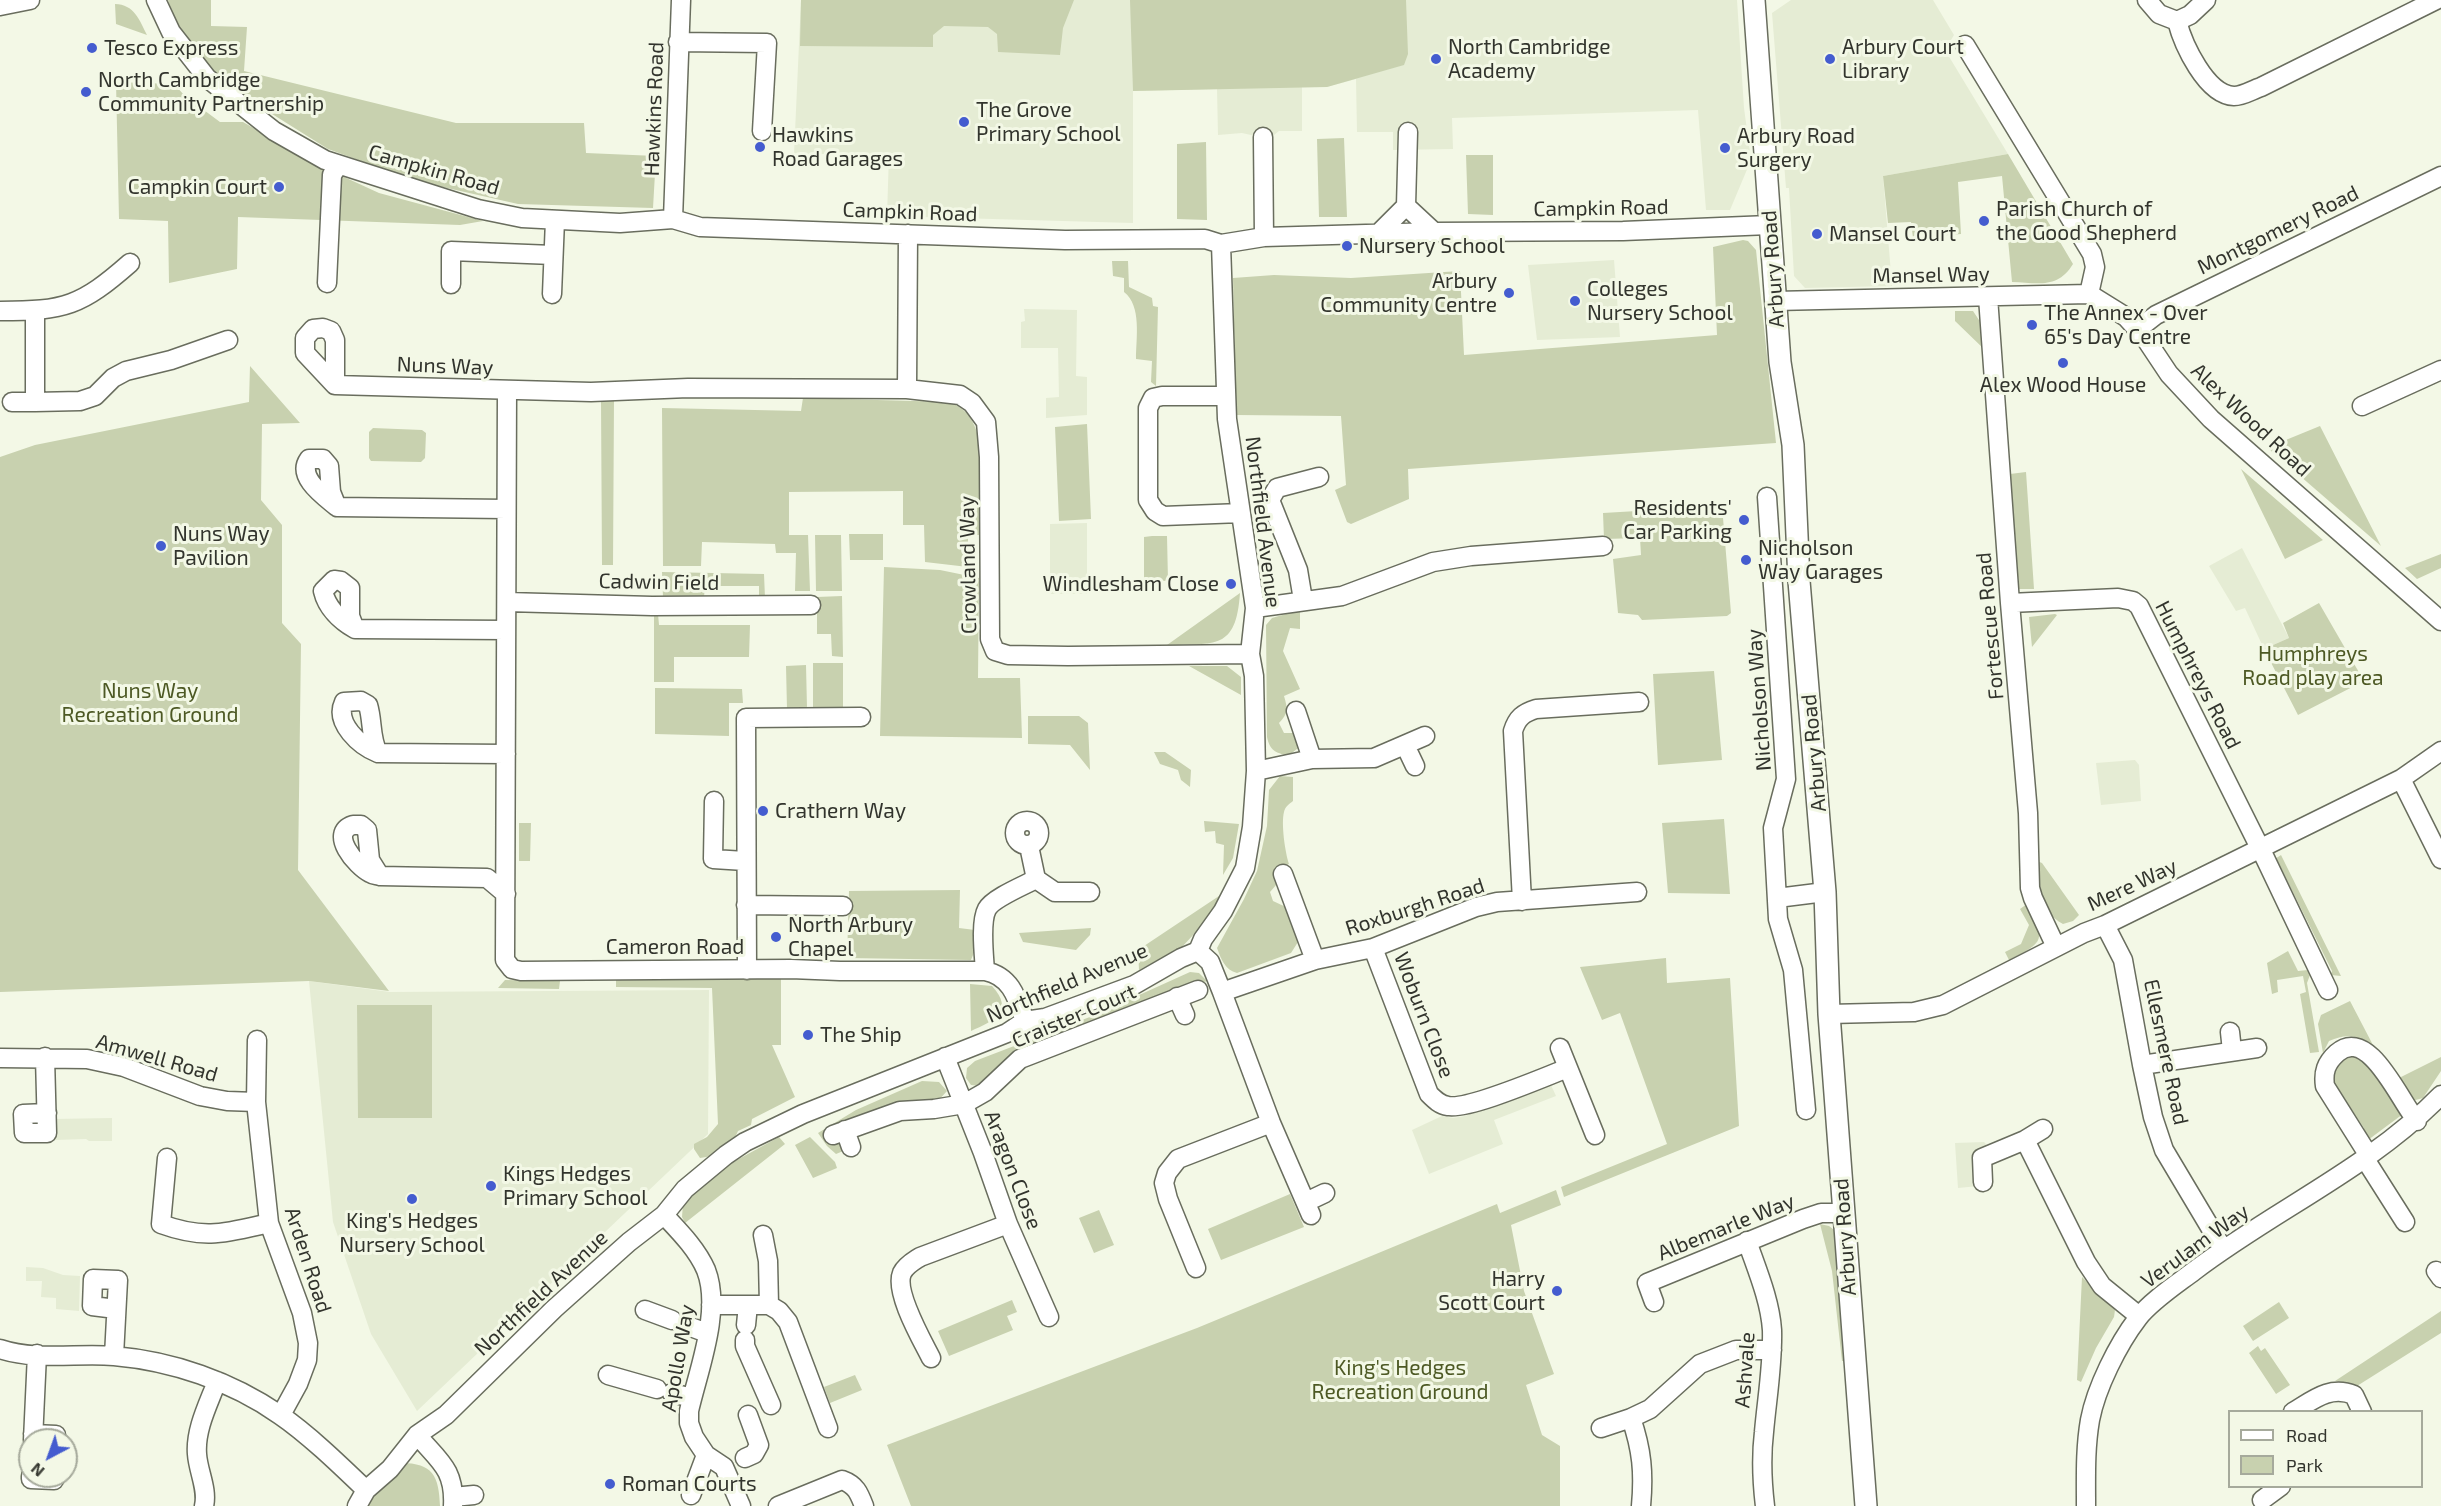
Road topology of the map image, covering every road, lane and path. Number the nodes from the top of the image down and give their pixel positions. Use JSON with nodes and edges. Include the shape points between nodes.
{"nodes":[{"id":1,"x":30,"y":0,"type":"edge"},
{"id":2,"x":156,"y":0,"type":"edge"},
{"id":3,"x":681,"y":0,"type":"edge"},
{"id":4,"x":1754,"y":0,"type":"edge"},
{"id":5,"x":2147,"y":0,"type":"edge"},
{"id":6,"x":2206,"y":0,"type":"edge"},
{"id":7,"x":2436,"y":0,"type":"edge"},
{"id":8,"x":0,"y":6,"type":"edge"},
{"id":9,"x":2177,"y":21,"type":"junction"},
{"id":10,"x":678,"y":42,"type":"junction"},
{"id":11,"x":1965,"y":45,"type":"dead end"},
{"id":12,"x":762,"y":131,"type":"dead end"},
{"id":13,"x":1408,"y":132,"type":"dead end"},
{"id":14,"x":1263,"y":137,"type":"dead end"},
{"id":15,"x":338,"y":165,"type":"junction"},
{"id":16,"x":2441,"y":176,"type":"edge"},
{"id":17,"x":1406,"y":206,"type":"junction"},
{"id":18,"x":673,"y":219,"type":"junction"},
{"id":19,"x":555,"y":220,"type":"junction"},
{"id":20,"x":1769,"y":225,"type":"junction"},
{"id":21,"x":1434,"y":232,"type":"junction"},
{"id":22,"x":908,"y":234,"type":"junction"},
{"id":23,"x":1378,"y":234,"type":"junction"},
{"id":24,"x":1264,"y":237,"type":"junction"},
{"id":25,"x":1221,"y":244,"type":"junction"},
{"id":26,"x":553,"y":255,"type":"junction"},
{"id":27,"x":130,"y":262,"type":"dead end"},
{"id":28,"x":327,"y":283,"type":"dead end"},
{"id":29,"x":451,"y":284,"type":"dead end"},
{"id":30,"x":552,"y":294,"type":"dead end"},
{"id":31,"x":2089,"y":294,"type":"junction"},
{"id":32,"x":1988,"y":297,"type":"junction"},
{"id":33,"x":1775,"y":301,"type":"junction"},
{"id":34,"x":0,"y":311,"type":"edge"},
{"id":35,"x":34,"y":311,"type":"junction"},
{"id":36,"x":2138,"y":328,"type":"junction"},
{"id":37,"x":228,"y":340,"type":"dead end"},
{"id":38,"x":2441,"y":370,"type":"edge"},
{"id":39,"x":335,"y":385,"type":"dead end"},
{"id":40,"x":907,"y":389,"type":"junction"},
{"id":41,"x":507,"y":390,"type":"junction"},
{"id":42,"x":1226,"y":396,"type":"junction"},
{"id":43,"x":12,"y":402,"type":"dead end"},
{"id":44,"x":35,"y":402,"type":"junction"},
{"id":45,"x":2362,"y":406,"type":"dead end"},
{"id":46,"x":1319,"y":477,"type":"dead end"},
{"id":47,"x":1767,"y":497,"type":"dead end"},
{"id":48,"x":337,"y":507,"type":"dead end"},
{"id":49,"x":506,"y":509,"type":"junction"},
{"id":50,"x":1240,"y":513,"type":"junction"},
{"id":51,"x":1603,"y":546,"type":"dead end"},
{"id":52,"x":1303,"y":600,"type":"junction"},
{"id":53,"x":507,"y":602,"type":"junction"},
{"id":54,"x":2010,"y":603,"type":"junction"},
{"id":55,"x":811,"y":605,"type":"dead end"},
{"id":56,"x":1254,"y":608,"type":"junction"},
{"id":57,"x":2441,"y":621,"type":"edge"},
{"id":58,"x":356,"y":629,"type":"dead end"},
{"id":59,"x":506,"y":630,"type":"junction"},
{"id":60,"x":1250,"y":654,"type":"junction"},
{"id":61,"x":1639,"y":702,"type":"dead end"},
{"id":62,"x":1296,"y":711,"type":"dead end"},
{"id":63,"x":861,"y":717,"type":"dead end"},
{"id":64,"x":1425,"y":736,"type":"dead end"},
{"id":65,"x":1405,"y":745,"type":"junction"},
{"id":66,"x":2441,"y":751,"type":"edge"},
{"id":67,"x":378,"y":753,"type":"dead end"},
{"id":68,"x":506,"y":754,"type":"junction"},
{"id":69,"x":1312,"y":759,"type":"junction"},
{"id":70,"x":1415,"y":766,"type":"dead end"},
{"id":71,"x":1256,"y":771,"type":"junction"},
{"id":72,"x":2401,"y":779,"type":"junction"},
{"id":73,"x":714,"y":801,"type":"dead end"},
{"id":74,"x":1029,"y":846,"type":"dead end"},
{"id":75,"x":2260,"y":848,"type":"junction"},
{"id":76,"x":2441,"y":859,"type":"edge"},
{"id":77,"x":745,"y":861,"type":"junction"},
{"id":78,"x":380,"y":876,"type":"dead end"},
{"id":79,"x":1036,"y":879,"type":"junction"},
{"id":80,"x":1282,"y":887,"type":"dead end"},
{"id":81,"x":1090,"y":892,"type":"dead end"},
{"id":82,"x":1637,"y":892,"type":"dead end"},
{"id":83,"x":1826,"y":892,"type":"junction"},
{"id":84,"x":506,"y":894,"type":"junction"},
{"id":85,"x":1777,"y":898,"type":"junction"},
{"id":86,"x":1522,"y":900,"type":"junction"},
{"id":87,"x":746,"y":905,"type":"junction"},
{"id":88,"x":843,"y":906,"type":"dead end"},
{"id":89,"x":2105,"y":925,"type":"junction"},
{"id":90,"x":2056,"y":947,"type":"junction"},
{"id":91,"x":1373,"y":948,"type":"junction"},
{"id":92,"x":1198,"y":951,"type":"junction"},
{"id":93,"x":1315,"y":960,"type":"junction"},
{"id":94,"x":513,"y":969,"type":"joint"},
{"id":95,"x":747,"y":970,"type":"junction"},
{"id":96,"x":985,"y":971,"type":"junction"},
{"id":97,"x":1198,"y":990,"type":"dead end"},
{"id":98,"x":2328,"y":990,"type":"dead end"},
{"id":99,"x":1222,"y":992,"type":"junction"},
{"id":100,"x":1177,"y":997,"type":"junction"},
{"id":101,"x":1829,"y":1014,"type":"junction"},
{"id":102,"x":1185,"y":1015,"type":"dead end"},
{"id":103,"x":1025,"y":1021,"type":"junction"},
{"id":104,"x":2230,"y":1032,"type":"dead end"},
{"id":105,"x":257,"y":1040,"type":"dead end"},
{"id":106,"x":1560,"y":1048,"type":"dead end"},
{"id":107,"x":2257,"y":1048,"type":"dead end"},
{"id":108,"x":2232,"y":1051,"type":"junction"},
{"id":109,"x":45,"y":1057,"type":"junction"},
{"id":110,"x":0,"y":1058,"type":"edge"},
{"id":111,"x":945,"y":1058,"type":"junction"},
{"id":112,"x":2142,"y":1065,"type":"junction"},
{"id":113,"x":1568,"y":1068,"type":"junction"},
{"id":114,"x":2441,"y":1095,"type":"edge"},
{"id":115,"x":256,"y":1102,"type":"junction"},
{"id":116,"x":964,"y":1104,"type":"junction"},
{"id":117,"x":1806,"y":1110,"type":"dead end"},
{"id":118,"x":47,"y":1113,"type":"dead end"},
{"id":119,"x":2416,"y":1120,"type":"junction"},
{"id":120,"x":1271,"y":1123,"type":"junction"},
{"id":121,"x":2043,"y":1129,"type":"dead end"},
{"id":122,"x":1595,"y":1135,"type":"dead end"},
{"id":123,"x":2025,"y":1140,"type":"junction"},
{"id":124,"x":851,"y":1148,"type":"dead end"},
{"id":125,"x":2367,"y":1157,"type":"junction"},
{"id":126,"x":167,"y":1158,"type":"dead end"},
{"id":127,"x":1983,"y":1182,"type":"dead end"},
{"id":128,"x":1325,"y":1193,"type":"dead end"},
{"id":129,"x":1843,"y":1213,"type":"junction"},
{"id":130,"x":664,"y":1215,"type":"junction"},
{"id":131,"x":2405,"y":1222,"type":"dead end"},
{"id":132,"x":269,"y":1223,"type":"junction"},
{"id":133,"x":1008,"y":1224,"type":"junction"},
{"id":134,"x":763,"y":1235,"type":"dead end"},
{"id":135,"x":1747,"y":1241,"type":"junction"},
{"id":136,"x":2223,"y":1249,"type":"junction"},
{"id":137,"x":1196,"y":1268,"type":"dead end"},
{"id":138,"x":1654,"y":1302,"type":"dead end"},
{"id":139,"x":711,"y":1305,"type":"junction"},
{"id":140,"x":748,"y":1305,"type":"junction"},
{"id":141,"x":768,"y":1305,"type":"junction"},
{"id":142,"x":116,"y":1309,"type":"dead end"},
{"id":143,"x":645,"y":1311,"type":"dead end"},
{"id":144,"x":2139,"y":1316,"type":"junction"},
{"id":145,"x":1049,"y":1317,"type":"dead end"},
{"id":146,"x":707,"y":1333,"type":"junction"},
{"id":147,"x":0,"y":1349,"type":"edge"},
{"id":148,"x":1772,"y":1350,"type":"junction"},
{"id":149,"x":932,"y":1352,"type":"dead end"},
{"id":150,"x":37,"y":1354,"type":"junction"},
{"id":151,"x":114,"y":1356,"type":"junction"},
{"id":152,"x":608,"y":1375,"type":"dead end"},
{"id":153,"x":217,"y":1381,"type":"junction"},
{"id":154,"x":692,"y":1398,"type":"junction"},
{"id":155,"x":771,"y":1405,"type":"dead end"},
{"id":156,"x":2296,"y":1410,"type":"edge"},
{"id":157,"x":2361,"y":1410,"type":"edge"},
{"id":158,"x":281,"y":1415,"type":"junction"},
{"id":159,"x":748,"y":1415,"type":"dead end"},
{"id":160,"x":1631,"y":1418,"type":"junction"},
{"id":161,"x":33,"y":1428,"type":"edge"},
{"id":162,"x":828,"y":1428,"type":"dead end"},
{"id":163,"x":1601,"y":1428,"type":"dead end"},
{"id":164,"x":417,"y":1435,"type":"junction"},
{"id":165,"x":706,"y":1455,"type":"junction"},
{"id":166,"x":733,"y":1463,"type":"junction"},
{"id":167,"x":2277,"y":1488,"type":"edge"},
{"id":168,"x":366,"y":1490,"type":"junction"},
{"id":169,"x":474,"y":1495,"type":"dead end"},
{"id":170,"x":691,"y":1495,"type":"dead end"},
{"id":171,"x":2260,"y":1497,"type":"edge"},
{"id":172,"x":453,"y":1501,"type":"edge"},
{"id":173,"x":204,"y":1506,"type":"edge"},
{"id":174,"x":357,"y":1506,"type":"edge"},
{"id":175,"x":741,"y":1506,"type":"edge"},
{"id":176,"x":778,"y":1506,"type":"edge"},
{"id":177,"x":864,"y":1506,"type":"edge"},
{"id":178,"x":1641,"y":1506,"type":"edge"},
{"id":179,"x":1765,"y":1506,"type":"edge"},
{"id":180,"x":1866,"y":1506,"type":"edge"},
{"id":181,"x":2086,"y":1506,"type":"edge"}],
"edges":[{"from":1,"to":8,"type":"street"},
{"from":2,"to":15,"type":"street","name":"Campkin Road","via":[[171,32],[207,78],[274,131]]},
{"from":3,"to":10,"type":"street","name":"Hawkins Road"},
{"from":4,"to":20,"type":"street","name":"Arbury Road"},
{"from":5,"to":9,"type":"street","via":[[2159,14]]},
{"from":6,"to":9,"type":"street"},
{"from":7,"to":9,"type":"street","via":[[2236,96],[2218,92],[2208,81],[2183,43]]},
{"from":10,"to":12,"type":"street","via":[[767,43]]},
{"from":10,"to":18,"type":"street","name":"Hawkins Road"},
{"from":11,"to":31,"type":"street","via":[[2092,255],[2095,267]]},
{"from":13,"to":17,"type":"street"},
{"from":14,"to":24,"type":"street"},
{"from":15,"to":19,"type":"street","name":"Campkin Road","via":[[478,209]]},
{"from":15,"to":28,"type":"street","name":"Campkin Road","via":[[332,175]]},
{"from":16,"to":36,"type":"street","name":"Montgomery Road","via":[[2157,315]]},
{"from":17,"to":21,"type":"street"},
{"from":17,"to":23,"type":"street"},
{"from":18,"to":19,"type":"street","name":"Campkin Road","via":[[641,223]]},
{"from":18,"to":22,"type":"street","name":"Campkin Road","via":[[700,227]]},
{"from":19,"to":26,"type":"street"},
{"from":20,"to":21,"type":"street","name":"Campkin Road"},
{"from":20,"to":33,"type":"street","name":"Arbury Road"},
{"from":21,"to":23,"type":"street","name":"Campkin Road"},
{"from":22,"to":25,"type":"street","name":"Campkin Road","via":[[1065,240],[1205,239]]},
{"from":22,"to":40,"type":"street"},
{"from":23,"to":24,"type":"street","name":"Campkin Road"},
{"from":24,"to":25,"type":"street","name":"Campkin Road"},
{"from":25,"to":42,"type":"street","name":"Northfield Avenue"},
{"from":26,"to":29,"type":"street","via":[[452,250]]},
{"from":26,"to":30,"type":"street"},
{"from":27,"to":35,"type":"street","via":[[83,299],[60,308]]},
{"from":31,"to":32,"type":"street","name":"Mansel Way"},
{"from":31,"to":36,"type":"street","name":"Alex Wood Road"},
{"from":32,"to":33,"type":"street","name":"Mansel Way"},
{"from":32,"to":54,"type":"street","name":"Fortescue Road"},
{"from":33,"to":83,"type":"street","name":"Arbury Road","via":[[1793,445],[1799,581]]},
{"from":34,"to":35,"type":"street"},
{"from":35,"to":44,"type":"street"},
{"from":36,"to":57,"type":"street","name":"Alex Wood Road","via":[[2169,374],[2211,418]]},
{"from":37,"to":44,"type":"street","via":[[126,371],[112,378],[95,396],[80,401]]},
{"from":38,"to":45,"type":"street"},
{"from":39,"to":41,"type":"street","name":"Nuns Way"},
{"from":40,"to":41,"type":"street","name":"Crowland Way"},
{"from":40,"to":60,"type":"street","name":"Crowland Way","via":[[960,395],[972,403],[986,422],[990,639],[995,651],[1008,655],[1068,656]]},
{"from":41,"to":49,"type":"street","name":"Nuns Way"},
{"from":42,"to":50,"type":"street","name":"Northfield Avenue"},
{"from":42,"to":50,"type":"street","via":[[1154,398],[1148,408],[1148,500],[1163,516]]},
{"from":43,"to":44,"type":"street"},
{"from":46,"to":52,"type":"street","via":[[1276,488],[1270,500],[1298,570]]},
{"from":47,"to":85,"type":"street","name":"Nicholson Way","via":[[1786,779],[1773,828]]},
{"from":48,"to":49,"type":"street"},
{"from":49,"to":53,"type":"street","name":"Nuns Way"},
{"from":50,"to":56,"type":"street","name":"Northfield Avenue"},
{"from":51,"to":52,"type":"street","via":[[1433,562],[1342,596]]},
{"from":52,"to":56,"type":"street"},
{"from":53,"to":55,"type":"street","name":"Cadwin Field"},
{"from":53,"to":59,"type":"street","name":"Nuns Way"},
{"from":54,"to":75,"type":"street","name":"Humphreys Road","via":[[2118,598],[2139,606]]},
{"from":54,"to":90,"type":"street","name":"Fortescue Road","via":[[2028,813],[2030,888]]},
{"from":56,"to":60,"type":"street","name":"Northfield Avenue"},
{"from":58,"to":59,"type":"street"},
{"from":59,"to":68,"type":"street","name":"Nuns Way"},
{"from":60,"to":71,"type":"street","name":"Northfield Avenue"},
{"from":61,"to":86,"type":"street","via":[[1536,709],[1516,723],[1513,730]]},
{"from":62,"to":69,"type":"street"},
{"from":63,"to":77,"type":"street","via":[[746,718]]},
{"from":64,"to":65,"type":"street"},
{"from":65,"to":69,"type":"street","via":[[1374,758]]},
{"from":65,"to":70,"type":"street"},
{"from":66,"to":72,"type":"street","name":"Mere Way"},
{"from":67,"to":68,"type":"street"},
{"from":68,"to":84,"type":"street","name":"Nuns Way"},
{"from":69,"to":71,"type":"street"},
{"from":71,"to":92,"type":"street","name":"Northfield Avenue","via":[[1245,868]]},
{"from":72,"to":75,"type":"street","name":"Mere Way"},
{"from":72,"to":76,"type":"street"},
{"from":73,"to":77,"type":"street","via":[[713,859]]},
{"from":74,"to":79,"type":"street"},
{"from":75,"to":89,"type":"street","name":"Mere Way"},
{"from":75,"to":98,"type":"street","name":"Humphreys Road"},
{"from":77,"to":87,"type":"street"},
{"from":78,"to":84,"type":"street","via":[[487,878]]},
{"from":79,"to":81,"type":"street","via":[[1055,892]]},
{"from":79,"to":96,"type":"street","via":[[987,908]]},
{"from":80,"to":93,"type":"street"},
{"from":82,"to":86,"type":"street","name":"Roxburgh Road"},
{"from":83,"to":85,"type":"street"},
{"from":83,"to":101,"type":"street","name":"Arbury Road"},
{"from":84,"to":94,"type":"street","name":"Nuns Way","via":[[505,960]]},
{"from":85,"to":117,"type":"street","name":"Nicholson Way","via":[[1778,919],[1793,970]]},
{"from":86,"to":91,"type":"street","name":"Roxburgh Road","via":[[1476,907]]},
{"from":87,"to":88,"type":"street"},
{"from":87,"to":95,"type":"street"},
{"from":89,"to":90,"type":"street","name":"Mere Way"},
{"from":89,"to":112,"type":"street","name":"Ellesmere Road","via":[[2123,960]]},
{"from":90,"to":101,"type":"street","name":"Mere Way","via":[[1943,1005],[1914,1011]]},
{"from":91,"to":93,"type":"street","name":"Roxburgh Road"},
{"from":91,"to":113,"type":"street","name":"Woburn Close","via":[[1429,1094],[1440,1104],[1468,1105]]},
{"from":92,"to":99,"type":"street","via":[[1210,962]]},
{"from":92,"to":103,"type":"street","name":"Northfield Avenue","via":[[1134,985],[1045,1018]]},
{"from":93,"to":99,"type":"street","name":"Roxburgh Road"},
{"from":94,"to":95,"type":"street","name":"Cameron Road"},
{"from":95,"to":96,"type":"street","name":"Cameron Road"},
{"from":96,"to":103,"type":"street","name":"Cameron Road","via":[[995,973],[1013,988]]},
{"from":97,"to":100,"type":"street","name":"Craister Court"},
{"from":99,"to":120,"type":"street"},
{"from":100,"to":102,"type":"street"},
{"from":100,"to":116,"type":"street","name":"Craister Court","via":[[1020,1059],[985,1092]]},
{"from":101,"to":129,"type":"street","name":"Arbury Road"},
{"from":103,"to":111,"type":"street","name":"Northfield Avenue","via":[[1007,1033]]},
{"from":104,"to":108,"type":"street"},
{"from":105,"to":115,"type":"street","name":"Arden Road"},
{"from":106,"to":113,"type":"street"},
{"from":107,"to":108,"type":"street"},
{"from":108,"to":112,"type":"street"},
{"from":109,"to":110,"type":"street","name":"Amwell Road"},
{"from":109,"to":115,"type":"street","name":"Amwell Road","via":[[87,1059],[124,1067],[200,1096]]},
{"from":109,"to":118,"type":"street"},
{"from":111,"to":116,"type":"street","name":"Aragon Close"},
{"from":111,"to":130,"type":"street","name":"Northfield Avenue","via":[[803,1114],[745,1142],[685,1189]]},
{"from":112,"to":136,"type":"street","name":"Ellesmere Road","via":[[2164,1150]]},
{"from":113,"to":122,"type":"street"},
{"from":114,"to":119,"type":"street","name":"Verulam Way"},
{"from":115,"to":132,"type":"street","name":"Arden Road"},
{"from":116,"to":124,"type":"street","via":[[900,1111],[839,1133]]},
{"from":116,"to":133,"type":"street","name":"Aragon Close"},
{"from":119,"to":125,"type":"street","name":"Verulam Way"},
{"from":119,"to":125,"type":"street","via":[[2371,1055],[2352,1046],[2340,1050],[2329,1060],[2325,1086]]},
{"from":120,"to":128,"type":"street","via":[[1309,1209]]},
{"from":120,"to":137,"type":"street","via":[[1171,1166],[1164,1183],[1197,1248]]},
{"from":121,"to":123,"type":"street"},
{"from":123,"to":127,"type":"street","via":[[1982,1158]]},
{"from":123,"to":144,"type":"street","via":[[2086,1262],[2102,1286]]},
{"from":125,"to":131,"type":"street"},
{"from":125,"to":136,"type":"street","name":"Verulam Way"},
{"from":126,"to":132,"type":"street","via":[[161,1224],[184,1233],[208,1234]]},
{"from":129,"to":135,"type":"street","name":"Albemarle Way","via":[[1821,1213]]},
{"from":129,"to":180,"type":"street","name":"Arbury Road"},
{"from":130,"to":139,"type":"street","name":"Apollo Way","via":[[699,1256],[711,1288]]},
{"from":130,"to":164,"type":"street","name":"Northfield Avenue","via":[[554,1309],[446,1415]]},
{"from":132,"to":158,"type":"street","name":"Arden Road","via":[[302,1313],[308,1343],[307,1360]]},
{"from":133,"to":145,"type":"street","name":"Aragon Close","via":[[1049,1295]]},
{"from":133,"to":149,"type":"street","via":[[920,1257],[902,1273],[903,1296]]},
{"from":134,"to":141,"type":"street","via":[[768,1262]]},
{"from":135,"to":138,"type":"street","name":"Albemarle Way","via":[[1647,1283]]},
{"from":135,"to":148,"type":"street","name":"Ashvale","via":[[1768,1304]]},
{"from":136,"to":144,"type":"street","name":"Verulam Way"},
{"from":139,"to":140,"type":"street"},
{"from":139,"to":146,"type":"street","name":"Apollo Way"},
{"from":140,"to":141,"type":"street"},
{"from":140,"to":155,"type":"street","via":[[745,1346]]},
{"from":141,"to":162,"type":"street","via":[[788,1322]]},
{"from":142,"to":151,"type":"street"},
{"from":143,"to":146,"type":"street"},
{"from":144,"to":181,"type":"street","name":"Verulam Way","via":[[2099,1389],[2090,1418]]},
{"from":146,"to":154,"type":"street","name":"Apollo Way"},
{"from":147,"to":150,"type":"street"},
{"from":148,"to":160,"type":"street","via":[[1736,1350],[1700,1364],[1650,1409]]},
{"from":148,"to":179,"type":"street","name":"Ashvale","via":[[1763,1434]]},
{"from":150,"to":151,"type":"street"},
{"from":150,"to":161,"type":"street"},
{"from":151,"to":153,"type":"street","via":[[170,1365]]},
{"from":152,"to":154,"type":"street"},
{"from":153,"to":158,"type":"street"},
{"from":153,"to":173,"type":"street","via":[[197,1439]]},
{"from":154,"to":165,"type":"street","name":"Apollo Way","via":[[689,1423],[693,1437]]},
{"from":156,"to":157,"type":"street","via":[[2335,1391],[2354,1395]]},
{"from":158,"to":168,"type":"street"},
{"from":159,"to":166,"type":"street","via":[[759,1445],[754,1454]]},
{"from":160,"to":163,"type":"street"},
{"from":160,"to":178,"type":"street","via":[[1640,1446]]},
{"from":164,"to":168,"type":"street","name":"Northfield Avenue","via":[[390,1469]]},
{"from":164,"to":172,"type":"street","via":[[447,1469],[453,1483]]},
{"from":165,"to":166,"type":"street","name":"Apollo Way"},
{"from":165,"to":170,"type":"street"},
{"from":166,"to":175,"type":"street"},
{"from":167,"to":171,"type":"street"},
{"from":168,"to":174,"type":"street","name":"Northfield Avenue"},
{"from":169,"to":172,"type":"street"},
{"from":176,"to":177,"type":"street","via":[[842,1480],[858,1491]]}]}
